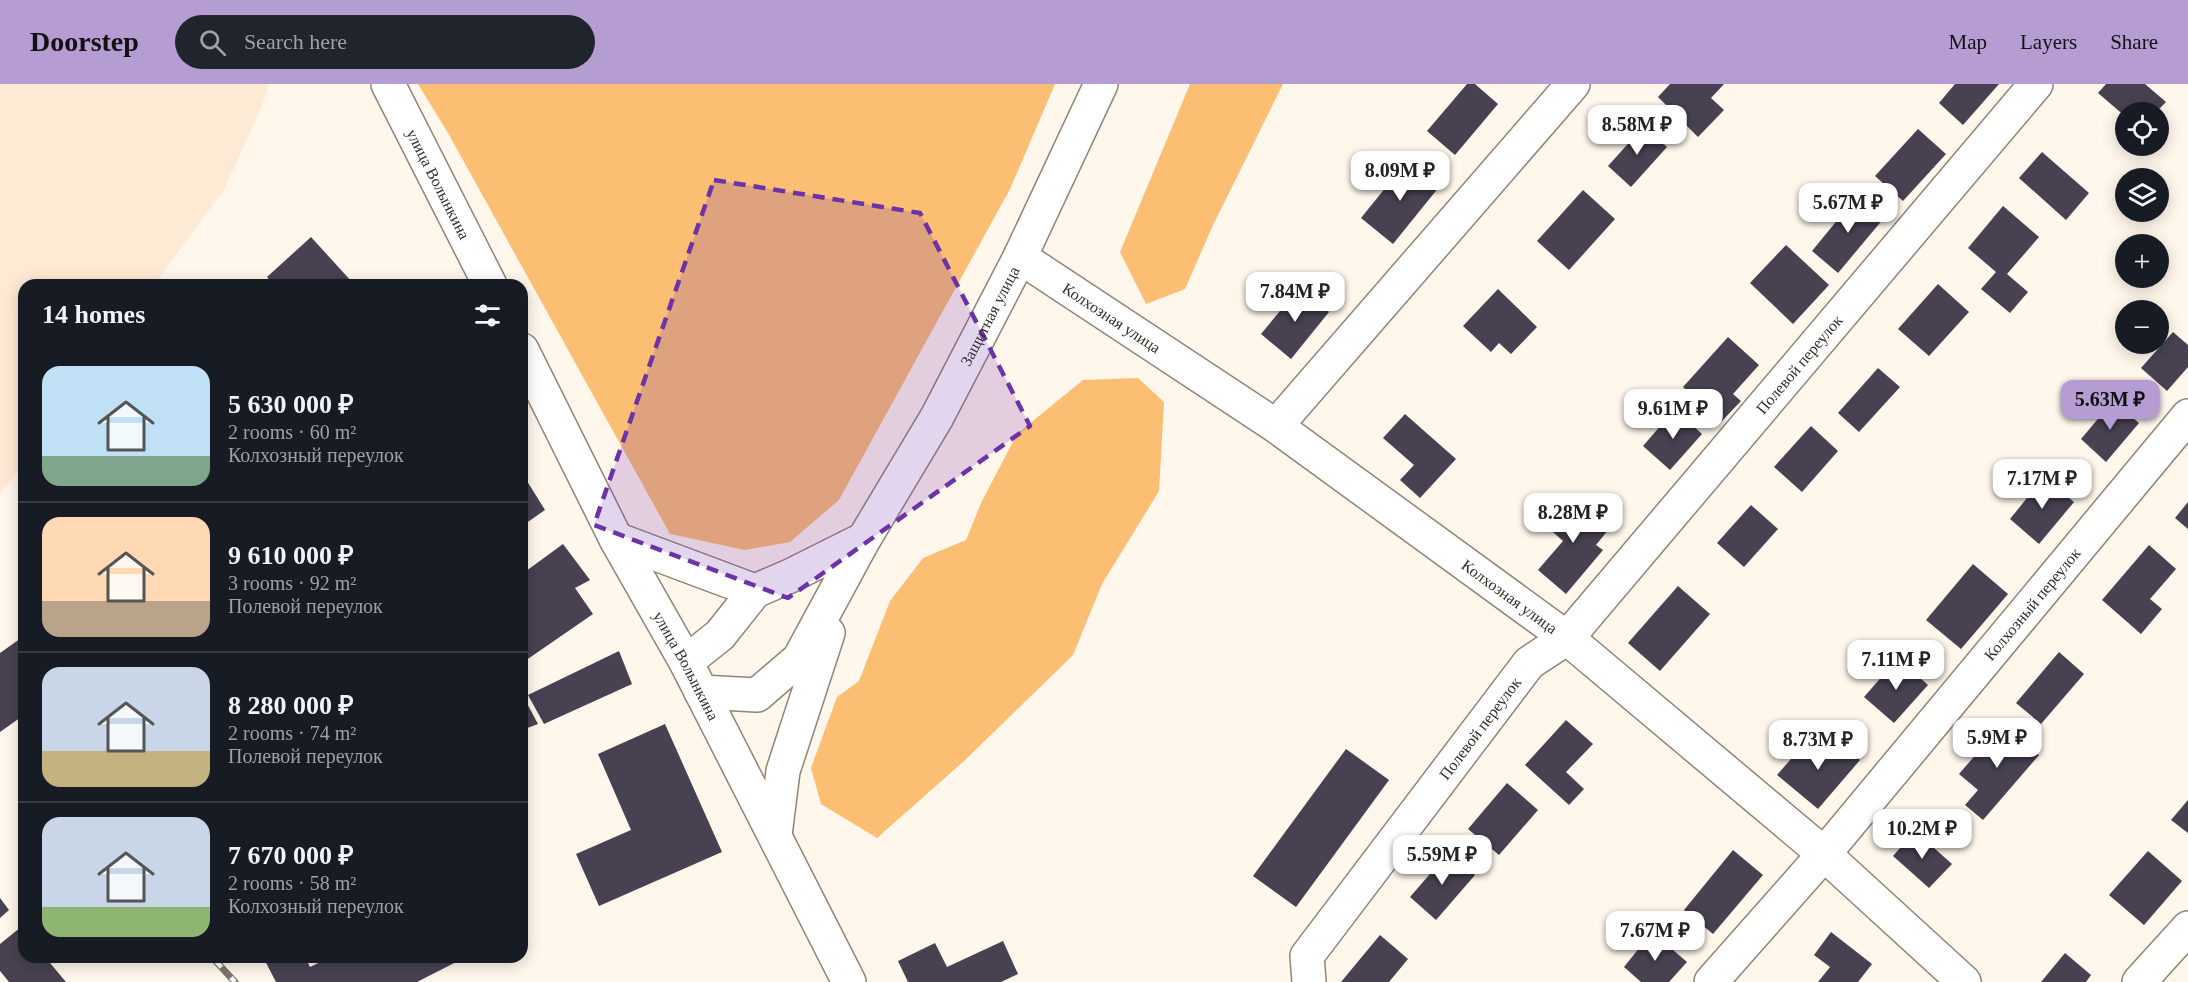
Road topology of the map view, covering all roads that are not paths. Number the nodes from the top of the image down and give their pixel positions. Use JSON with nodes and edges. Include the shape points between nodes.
{"nodes":[{"id":1,"x":388,"y":84,"type":"edge"},
{"id":2,"x":1101,"y":84,"type":"edge"},
{"id":3,"x":1573,"y":84,"type":"edge"},
{"id":4,"x":2036,"y":84,"type":"edge"},
{"id":5,"x":1020,"y":257,"type":"junction"},
{"id":6,"x":487,"y":279,"type":"edge"},
{"id":7,"x":528,"y":362,"type":"edge"},
{"id":8,"x":2188,"y":416,"type":"edge"},
{"id":9,"x":1276,"y":426,"type":"junction"},
{"id":10,"x":616,"y":539,"type":"junction"},
{"id":11,"x":864,"y":539,"type":"junction"},
{"id":12,"x":755,"y":591,"type":"junction"},
{"id":13,"x":1567,"y":638,"type":"junction"},
{"id":14,"x":686,"y":662,"type":"junction"},
{"id":15,"x":701,"y":692,"type":"junction"},
{"id":16,"x":775,"y":835,"type":"junction"},
{"id":17,"x":1824,"y":854,"type":"junction"},
{"id":18,"x":2188,"y":928,"type":"edge"},
{"id":19,"x":849,"y":982,"type":"edge"},
{"id":20,"x":1309,"y":982,"type":"edge"},
{"id":21,"x":1711,"y":982,"type":"edge"},
{"id":22,"x":1964,"y":982,"type":"edge"},
{"id":23,"x":2139,"y":982,"type":"edge"}],
"edges":[{"from":1,"to":6,"type":"street","name":"улица Волынкина"},
{"from":2,"to":5,"type":"street","name":"Защитная улица"},
{"from":3,"to":9,"type":"street"},
{"from":4,"to":13,"type":"street","name":"Полевой переулок"},
{"from":5,"to":9,"type":"street","name":"Колхозная улица"},
{"from":5,"to":11,"type":"street","name":"Защитная улица","via":[[937,417]]},
{"from":7,"to":10,"type":"street","name":"улица Волынкина"},
{"from":8,"to":17,"type":"street","name":"Колхозный переулок"},
{"from":9,"to":13,"type":"street","name":"Колхозная улица"},
{"from":10,"to":12,"type":"street"},
{"from":10,"to":14,"type":"street","name":"улица Волынкина"},
{"from":11,"to":12,"type":"street"},
{"from":11,"to":15,"type":"street","via":[[799,658],[757,695]]},
{"from":11,"to":16,"type":"street","via":[[824,644],[783,771]]},
{"from":12,"to":14,"type":"street","via":[[720,634]]},
{"from":13,"to":17,"type":"street","name":"Колхозная улица"},
{"from":13,"to":20,"type":"street","name":"Полевой переулок","via":[[1529,663],[1307,956]]},
{"from":14,"to":15,"type":"street","name":"улица Волынкина"},
{"from":15,"to":16,"type":"street","name":"улица Волынкина"},
{"from":16,"to":19,"type":"street","name":"улица Волынкина"},
{"from":17,"to":21,"type":"street","name":"Колхозный переулок"},
{"from":17,"to":22,"type":"street","name":"Колхозная улица"},
{"from":18,"to":23,"type":"street"}]}
